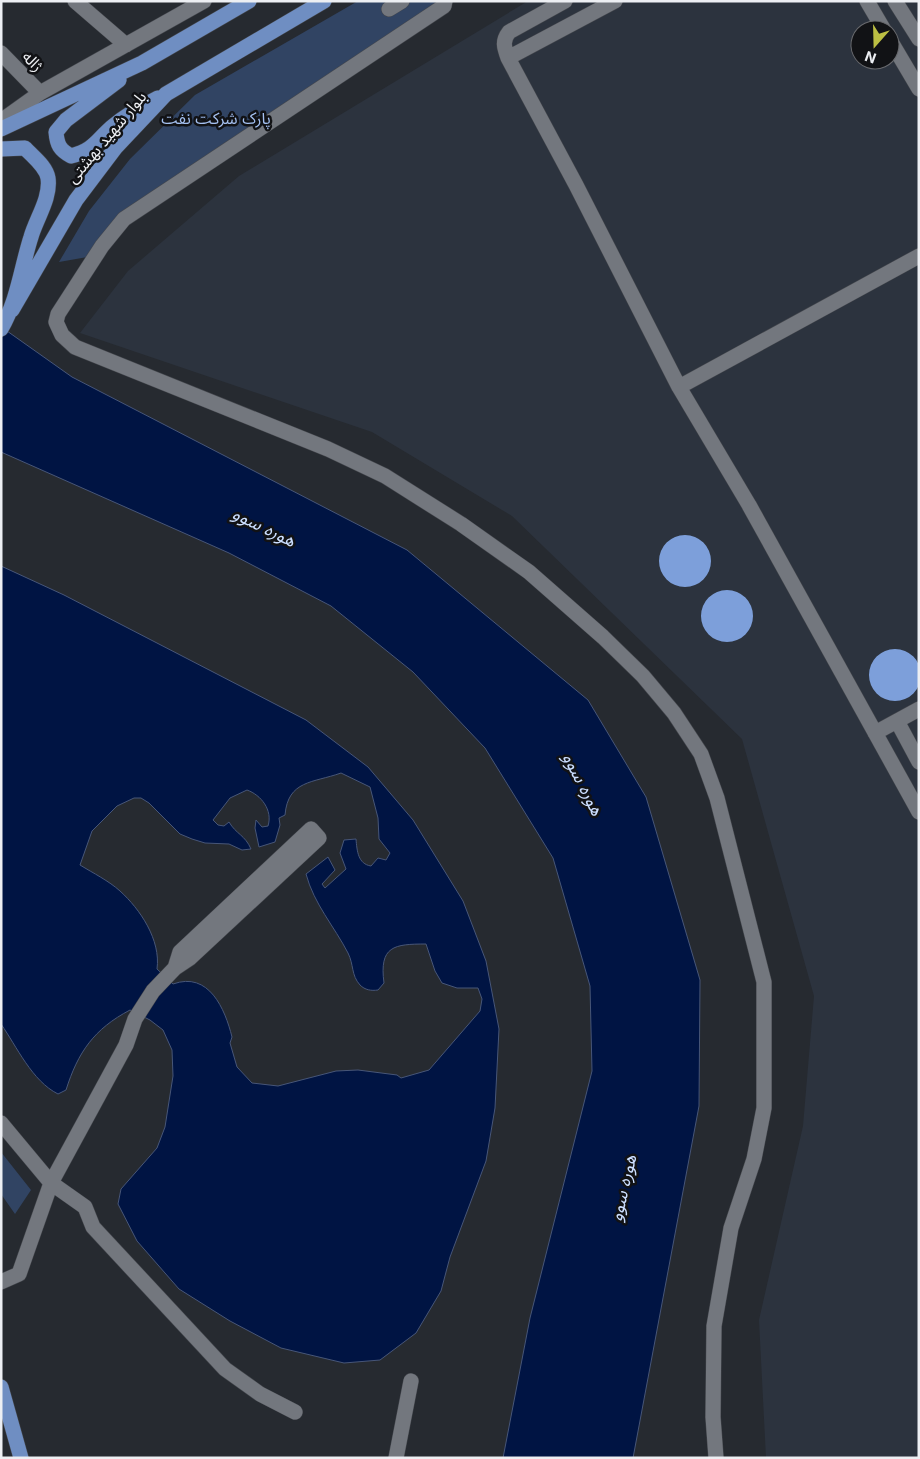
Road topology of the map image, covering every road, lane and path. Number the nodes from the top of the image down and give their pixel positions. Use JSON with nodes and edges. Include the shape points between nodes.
{"nodes":[{"id":1,"x":74,"y":1,"type":"edge"},
{"id":2,"x":204,"y":1,"type":"edge"},
{"id":3,"x":248,"y":1,"type":"edge"},
{"id":4,"x":324,"y":1,"type":"edge"},
{"id":5,"x":445,"y":1,"type":"edge"},
{"id":6,"x":565,"y":1,"type":"edge"},
{"id":7,"x":615,"y":1,"type":"edge"},
{"id":8,"x":867,"y":1,"type":"edge"},
{"id":9,"x":895,"y":1,"type":"edge"},
{"id":10,"x":878,"y":20,"type":"edge"},
{"id":11,"x":919,"y":39,"type":"edge"},
{"id":12,"x":126,"y":45,"type":"junction"},
{"id":13,"x":1,"y":53,"type":"edge"},
{"id":14,"x":900,"y":57,"type":"edge"},
{"id":15,"x":508,"y":58,"type":"junction"},
{"id":16,"x":142,"y":63,"type":"junction"},
{"id":17,"x":919,"y":89,"type":"edge"},
{"id":18,"x":40,"y":93,"type":"junction"},
{"id":19,"x":166,"y":94,"type":"junction"},
{"id":20,"x":1,"y":121,"type":"edge"},
{"id":21,"x":1,"y":129,"type":"edge"},
{"id":22,"x":1,"y":149,"type":"edge"},
{"id":23,"x":919,"y":256,"type":"edge"},
{"id":24,"x":12,"y":310,"type":"junction"},
{"id":25,"x":1,"y":329,"type":"edge"},
{"id":26,"x":679,"y":387,"type":"junction"},
{"id":27,"x":919,"y":709,"type":"edge"},
{"id":28,"x":897,"y":721,"type":"junction"},
{"id":29,"x":875,"y":732,"type":"junction"},
{"id":30,"x":919,"y":762,"type":"edge"},
{"id":31,"x":919,"y":812,"type":"edge"},
{"id":32,"x":175,"y":968,"type":"junction"},
{"id":33,"x":1,"y":1123,"type":"edge"},
{"id":34,"x":51,"y":1183,"type":"junction"},
{"id":35,"x":1,"y":1282,"type":"edge"},
{"id":36,"x":411,"y":1381,"type":"dead end"},
{"id":37,"x":1,"y":1387,"type":"edge"},
{"id":38,"x":295,"y":1412,"type":"dead end"},
{"id":39,"x":21,"y":1458,"type":"edge"},
{"id":40,"x":396,"y":1458,"type":"edge"},
{"id":41,"x":716,"y":1458,"type":"edge"}],
"edges":[{"from":1,"to":12,"type":"street"},
{"from":2,"to":12,"type":"street"},
{"from":3,"to":16,"type":"main road","name":"بلوار شهید بهشتی"},
{"from":4,"to":19,"type":"main road","name":"بلوار شهید بهشتی"},
{"from":5,"to":41,"type":"street","via":[[436,12],[124,219],[102,246],[56,322],[62,335],[75,346],[328,449],[385,476],[461,524],[529,572],[603,637],[643,676],[674,713],[701,754],[719,807],[764,982],[764,1108],[754,1159],[731,1228],[714,1326]]},
{"from":6,"to":15,"type":"street","via":[[510,32],[503,44]]},
{"from":7,"to":15,"type":"street"},
{"from":8,"to":10,"type":"street"},
{"from":9,"to":11,"type":"street"},
{"from":12,"to":18,"type":"street"},
{"from":13,"to":18,"type":"street","name":"ژاله"},
{"from":14,"to":17,"type":"street"},
{"from":15,"to":26,"type":"street"},
{"from":16,"to":19,"type":"main road","via":[[66,120],[56,132],[56,142],[61,151],[71,156],[86,152],[135,110]]},
{"from":16,"to":21,"type":"main road","name":"بلوار شهید بهشتی"},
{"from":18,"to":20,"type":"street"},
{"from":19,"to":24,"type":"main road","name":"بلوار شهید بهشتی","via":[[116,147],[76,200]]},
{"from":22,"to":24,"type":"main road","via":[[25,148],[42,166],[48,178],[46,198],[31,236]]},
{"from":23,"to":26,"type":"street"},
{"from":24,"to":25,"type":"main road","name":"بلوار شهید بهشتی"},
{"from":26,"to":29,"type":"street","via":[[749,505]]},
{"from":27,"to":28,"type":"street"},
{"from":28,"to":29,"type":"street"},
{"from":28,"to":30,"type":"street"},
{"from":29,"to":31,"type":"street"},
{"from":32,"to":32,"type":"street","via":[[190,958],[319,838],[311,829],[180,952]]},
{"from":32,"to":34,"type":"street","via":[[153,991],[135,1020],[126,1045]]},
{"from":33,"to":34,"type":"street"},
{"from":34,"to":35,"type":"street","via":[[19,1274]]},
{"from":34,"to":38,"type":"street","via":[[85,1207],[93,1227],[225,1369],[260,1394]]},
{"from":36,"to":40,"type":"street"},
{"from":37,"to":39,"type":"main road"}]}
